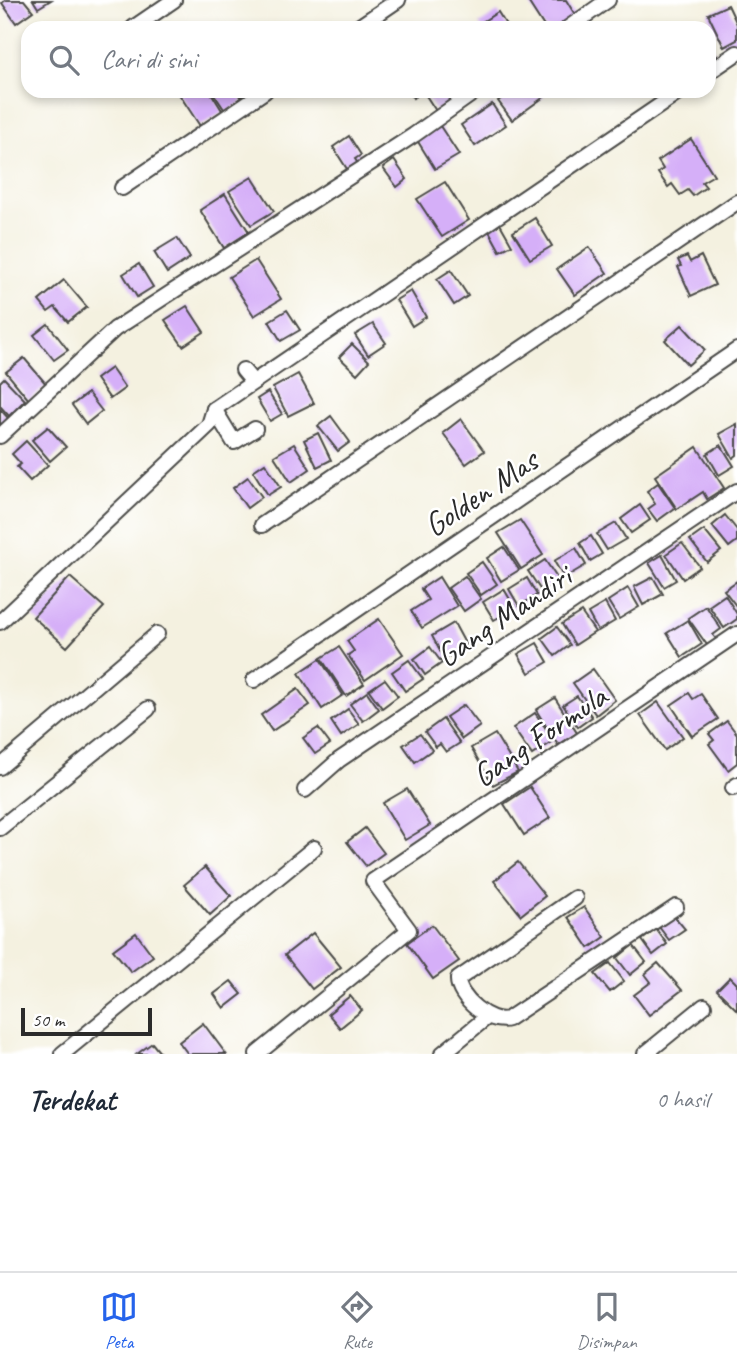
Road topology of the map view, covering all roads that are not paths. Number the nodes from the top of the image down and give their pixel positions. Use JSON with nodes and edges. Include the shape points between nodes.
{"nodes":[{"id":1,"x":174,"y":0,"type":"edge"},
{"id":2,"x":398,"y":0,"type":"edge"},
{"id":3,"x":608,"y":0,"type":"edge"},
{"id":4,"x":143,"y":21,"type":"edge"},
{"id":5,"x":367,"y":21,"type":"edge"},
{"id":6,"x":578,"y":21,"type":"edge"},
{"id":7,"x":737,"y":53,"type":"edge"},
{"id":8,"x":716,"y":67,"type":"edge"},
{"id":9,"x":255,"y":98,"type":"edge"},
{"id":10,"x":466,"y":98,"type":"edge"},
{"id":11,"x":671,"y":98,"type":"edge"},
{"id":12,"x":122,"y":188,"type":"dead end"},
{"id":13,"x":737,"y":202,"type":"edge"},
{"id":14,"x":737,"y":350,"type":"edge"},
{"id":15,"x":243,"y":370,"type":"dead end"},
{"id":16,"x":253,"y":382,"type":"junction"},
{"id":17,"x":214,"y":409,"type":"junction"},
{"id":18,"x":255,"y":429,"type":"dead end"},
{"id":19,"x":0,"y":436,"type":"edge"},
{"id":20,"x":737,"y":492,"type":"edge"},
{"id":21,"x":262,"y":525,"type":"dead end"},
{"id":22,"x":0,"y":622,"type":"edge"},
{"id":23,"x":157,"y":634,"type":"dead end"},
{"id":24,"x":737,"y":634,"type":"edge"},
{"id":25,"x":254,"y":680,"type":"dead end"},
{"id":26,"x":148,"y":709,"type":"dead end"},
{"id":27,"x":0,"y":767,"type":"edge"},
{"id":28,"x":305,"y":790,"type":"dead end"},
{"id":29,"x":0,"y":828,"type":"edge"},
{"id":30,"x":314,"y":848,"type":"dead end"},
{"id":31,"x":575,"y":898,"type":"dead end"},
{"id":32,"x":676,"y":907,"type":"dead end"},
{"id":33,"x":704,"y":1006,"type":"dead end"},
{"id":34,"x":487,"y":1017,"type":"junction"},
{"id":35,"x":62,"y":1054,"type":"edge"},
{"id":36,"x":257,"y":1054,"type":"edge"},
{"id":37,"x":442,"y":1054,"type":"edge"},
{"id":38,"x":645,"y":1054,"type":"edge"}],
"edges":[{"from":1,"to":4,"type":"street"},
{"from":2,"to":5,"type":"street"},
{"from":3,"to":6,"type":"street"},
{"from":7,"to":8,"type":"street"},
{"from":9,"to":12,"type":"street"},
{"from":10,"to":19,"type":"street","via":[[116,329]]},
{"from":11,"to":16,"type":"street"},
{"from":13,"to":21,"type":"street"},
{"from":14,"to":25,"type":"street","name":"Golden Mas"},
{"from":15,"to":16,"type":"street"},
{"from":16,"to":17,"type":"street"},
{"from":17,"to":18,"type":"street","via":[[234,442]]},
{"from":17,"to":22,"type":"street","via":[[209,425]]},
{"from":20,"to":28,"type":"street","name":"Gang Mandiri","via":[[339,760]]},
{"from":23,"to":27,"type":"street"},
{"from":24,"to":36,"type":"street","name":"Gang Formula","via":[[373,881],[409,930]]},
{"from":26,"to":29,"type":"street"},
{"from":30,"to":35,"type":"street"},
{"from":31,"to":34,"type":"street","via":[[458,979],[459,988]]},
{"from":32,"to":34,"type":"street","via":[[508,1019]]},
{"from":33,"to":38,"type":"street"},
{"from":34,"to":37,"type":"street"}]}
